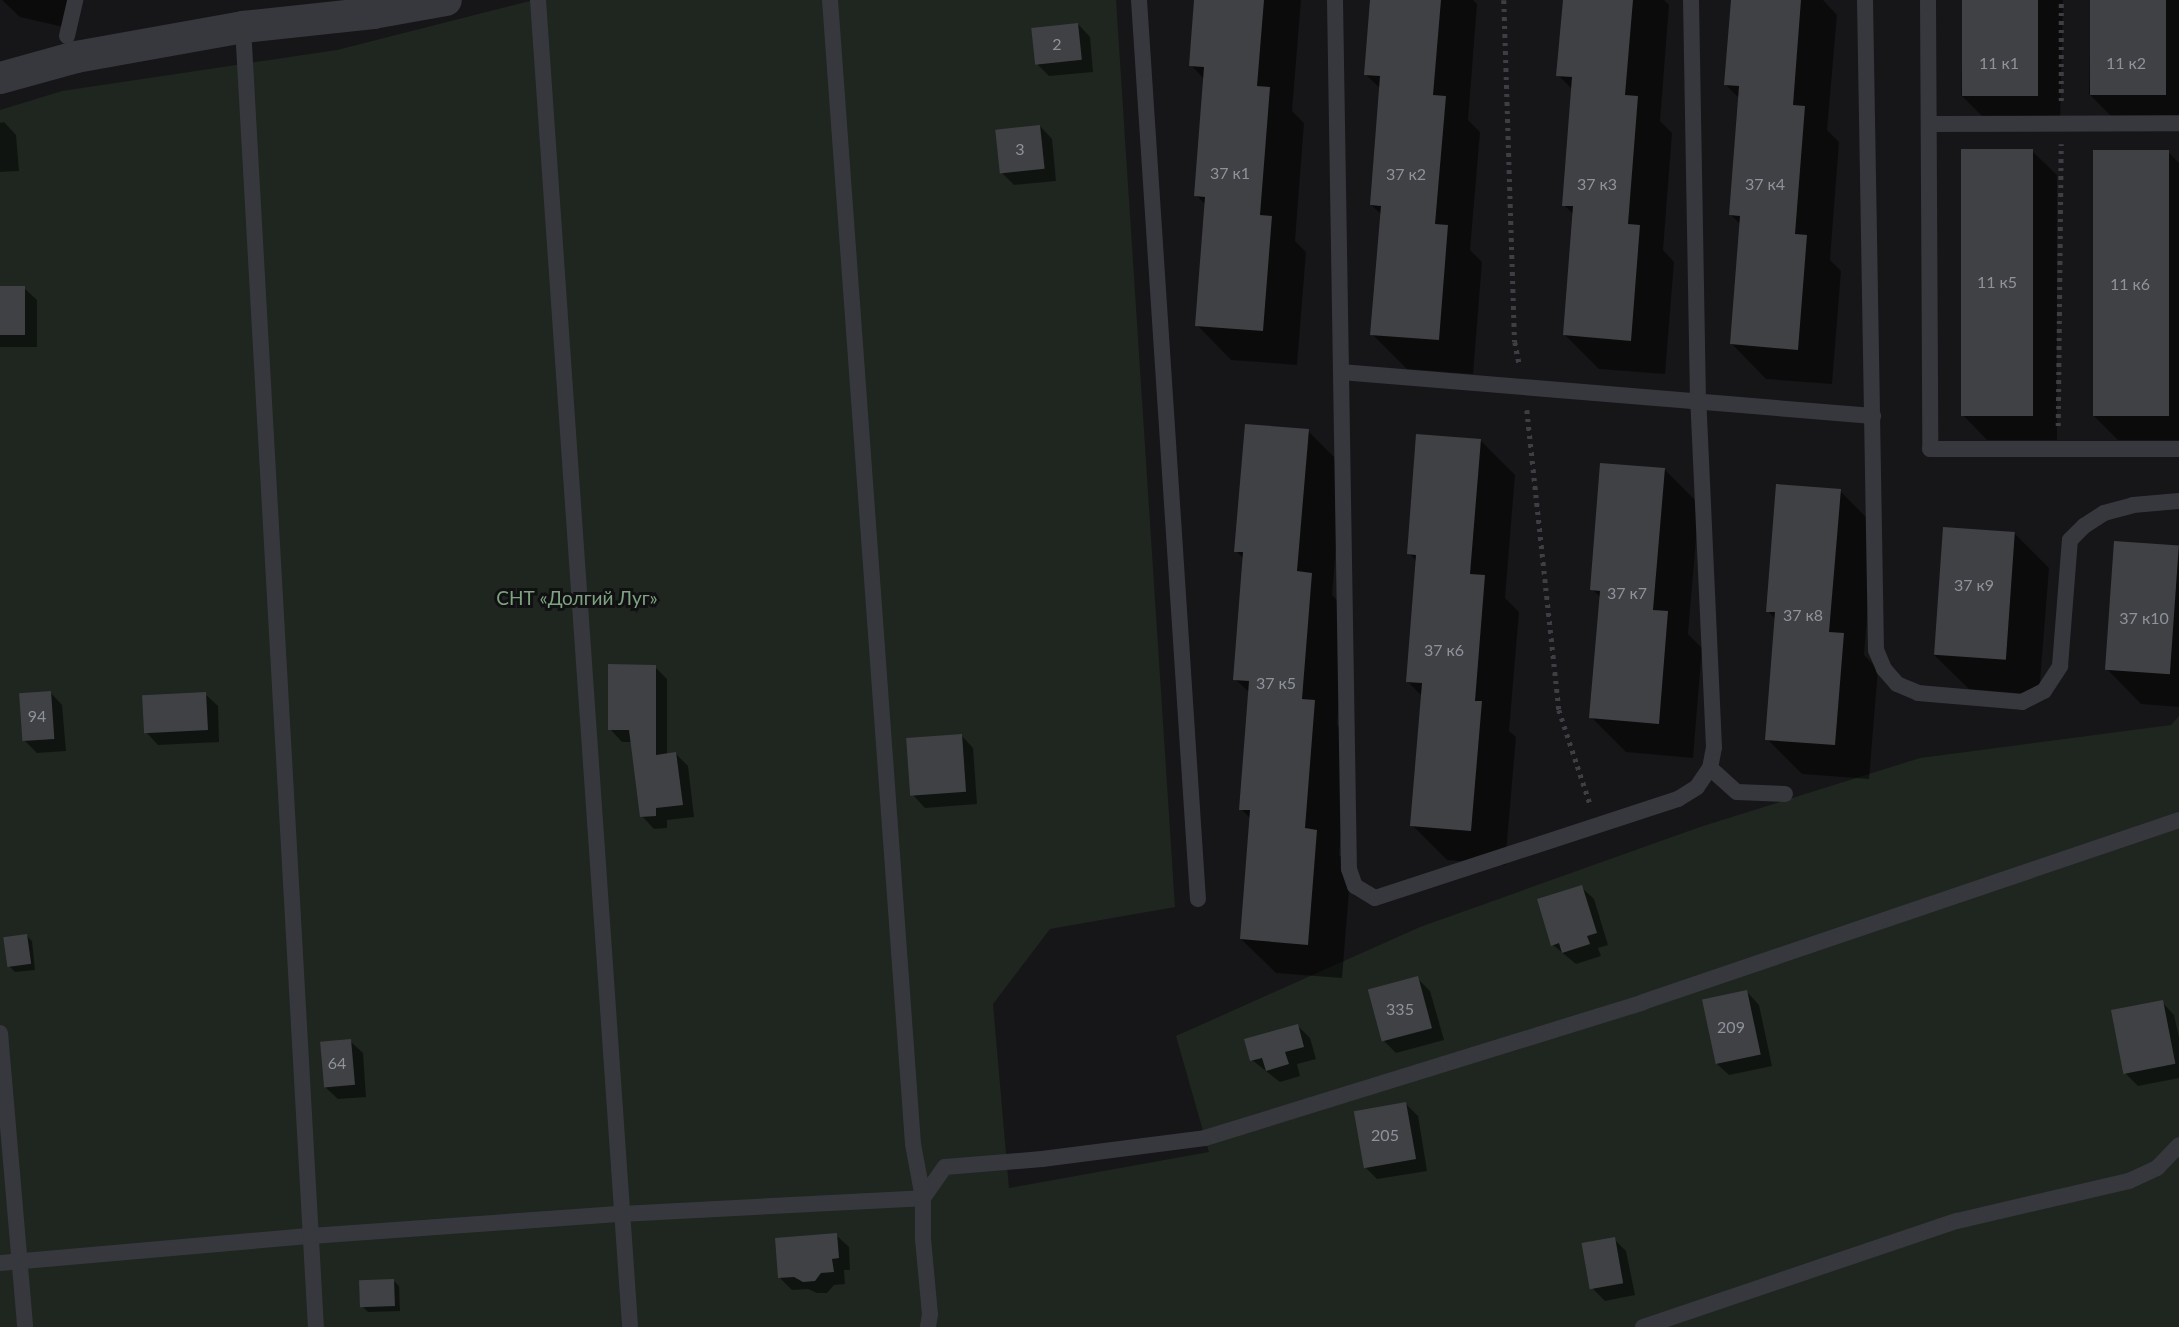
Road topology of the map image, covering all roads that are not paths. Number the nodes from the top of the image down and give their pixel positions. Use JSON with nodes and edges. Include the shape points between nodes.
{"nodes":[{"id":1,"x":75,"y":0,"type":"edge"},
{"id":2,"x":446,"y":0,"type":"edge"},
{"id":3,"x":538,"y":0,"type":"edge"},
{"id":4,"x":830,"y":0,"type":"edge"},
{"id":5,"x":1139,"y":0,"type":"edge"},
{"id":6,"x":1335,"y":0,"type":"edge"},
{"id":7,"x":1690,"y":0,"type":"edge"},
{"id":8,"x":1865,"y":0,"type":"edge"},
{"id":9,"x":1928,"y":0,"type":"edge"},
{"id":10,"x":243,"y":27,"type":"junction"},
{"id":11,"x":67,"y":36,"type":"dead end"},
{"id":12,"x":0,"y":78,"type":"edge"},
{"id":13,"x":2179,"y":123,"type":"edge"},
{"id":14,"x":1930,"y":124,"type":"junction"},
{"id":15,"x":1341,"y":372,"type":"junction"},
{"id":16,"x":1698,"y":401,"type":"junction"},
{"id":17,"x":1873,"y":415,"type":"junction"},
{"id":18,"x":2179,"y":449,"type":"edge"},
{"id":19,"x":2179,"y":501,"type":"edge"},
{"id":20,"x":1710,"y":768,"type":"junction"},
{"id":21,"x":1785,"y":794,"type":"dead end"},
{"id":22,"x":2179,"y":820,"type":"edge"},
{"id":23,"x":1198,"y":899,"type":"dead end"},
{"id":24,"x":0,"y":1033,"type":"edge"},
{"id":25,"x":2179,"y":1145,"type":"edge"},
{"id":26,"x":923,"y":1199,"type":"junction"},
{"id":27,"x":621,"y":1214,"type":"junction"},
{"id":28,"x":311,"y":1236,"type":"junction"},
{"id":29,"x":22,"y":1261,"type":"junction"},
{"id":30,"x":0,"y":1263,"type":"edge"},
{"id":31,"x":25,"y":1327,"type":"edge"},
{"id":32,"x":316,"y":1327,"type":"edge"},
{"id":33,"x":630,"y":1327,"type":"edge"},
{"id":34,"x":928,"y":1327,"type":"edge"},
{"id":35,"x":1643,"y":1327,"type":"edge"}],
"edges":[{"from":1,"to":11,"type":"lane"},
{"from":2,"to":10,"type":"street"},
{"from":3,"to":27,"type":"lane"},
{"from":4,"to":26,"type":"lane","via":[[913,1144]]},
{"from":5,"to":23,"type":"lane"},
{"from":6,"to":15,"type":"lane"},
{"from":7,"to":16,"type":"lane"},
{"from":8,"to":17,"type":"lane"},
{"from":9,"to":14,"type":"lane"},
{"from":10,"to":12,"type":"street","via":[[76,57]]},
{"from":10,"to":28,"type":"lane"},
{"from":13,"to":14,"type":"lane"},
{"from":14,"to":18,"type":"lane","via":[[1930,449]]},
{"from":15,"to":16,"type":"lane"},
{"from":15,"to":20,"type":"lane","via":[[1349,869],[1355,886],[1375,898],[1678,799],[1697,787]]},
{"from":16,"to":17,"type":"lane"},
{"from":16,"to":20,"type":"lane","via":[[1714,747]]},
{"from":17,"to":19,"type":"lane","via":[[1876,650],[1897,684],[1918,694],[2022,702],[2044,691],[2060,666],[2070,540],[2105,513]]},
{"from":20,"to":21,"type":"lane","via":[[1737,792]]},
{"from":22,"to":26,"type":"lane","via":[[1643,1002],[1205,1138],[945,1167]]},
{"from":24,"to":29,"type":"lane"},
{"from":25,"to":35,"type":"lane","via":[[2157,1168],[2129,1181],[1957,1221]]},
{"from":26,"to":27,"type":"lane"},
{"from":26,"to":34,"type":"lane"},
{"from":27,"to":28,"type":"lane"},
{"from":27,"to":33,"type":"lane"},
{"from":28,"to":29,"type":"lane"},
{"from":28,"to":32,"type":"lane"},
{"from":29,"to":30,"type":"lane"},
{"from":29,"to":31,"type":"lane"}]}
